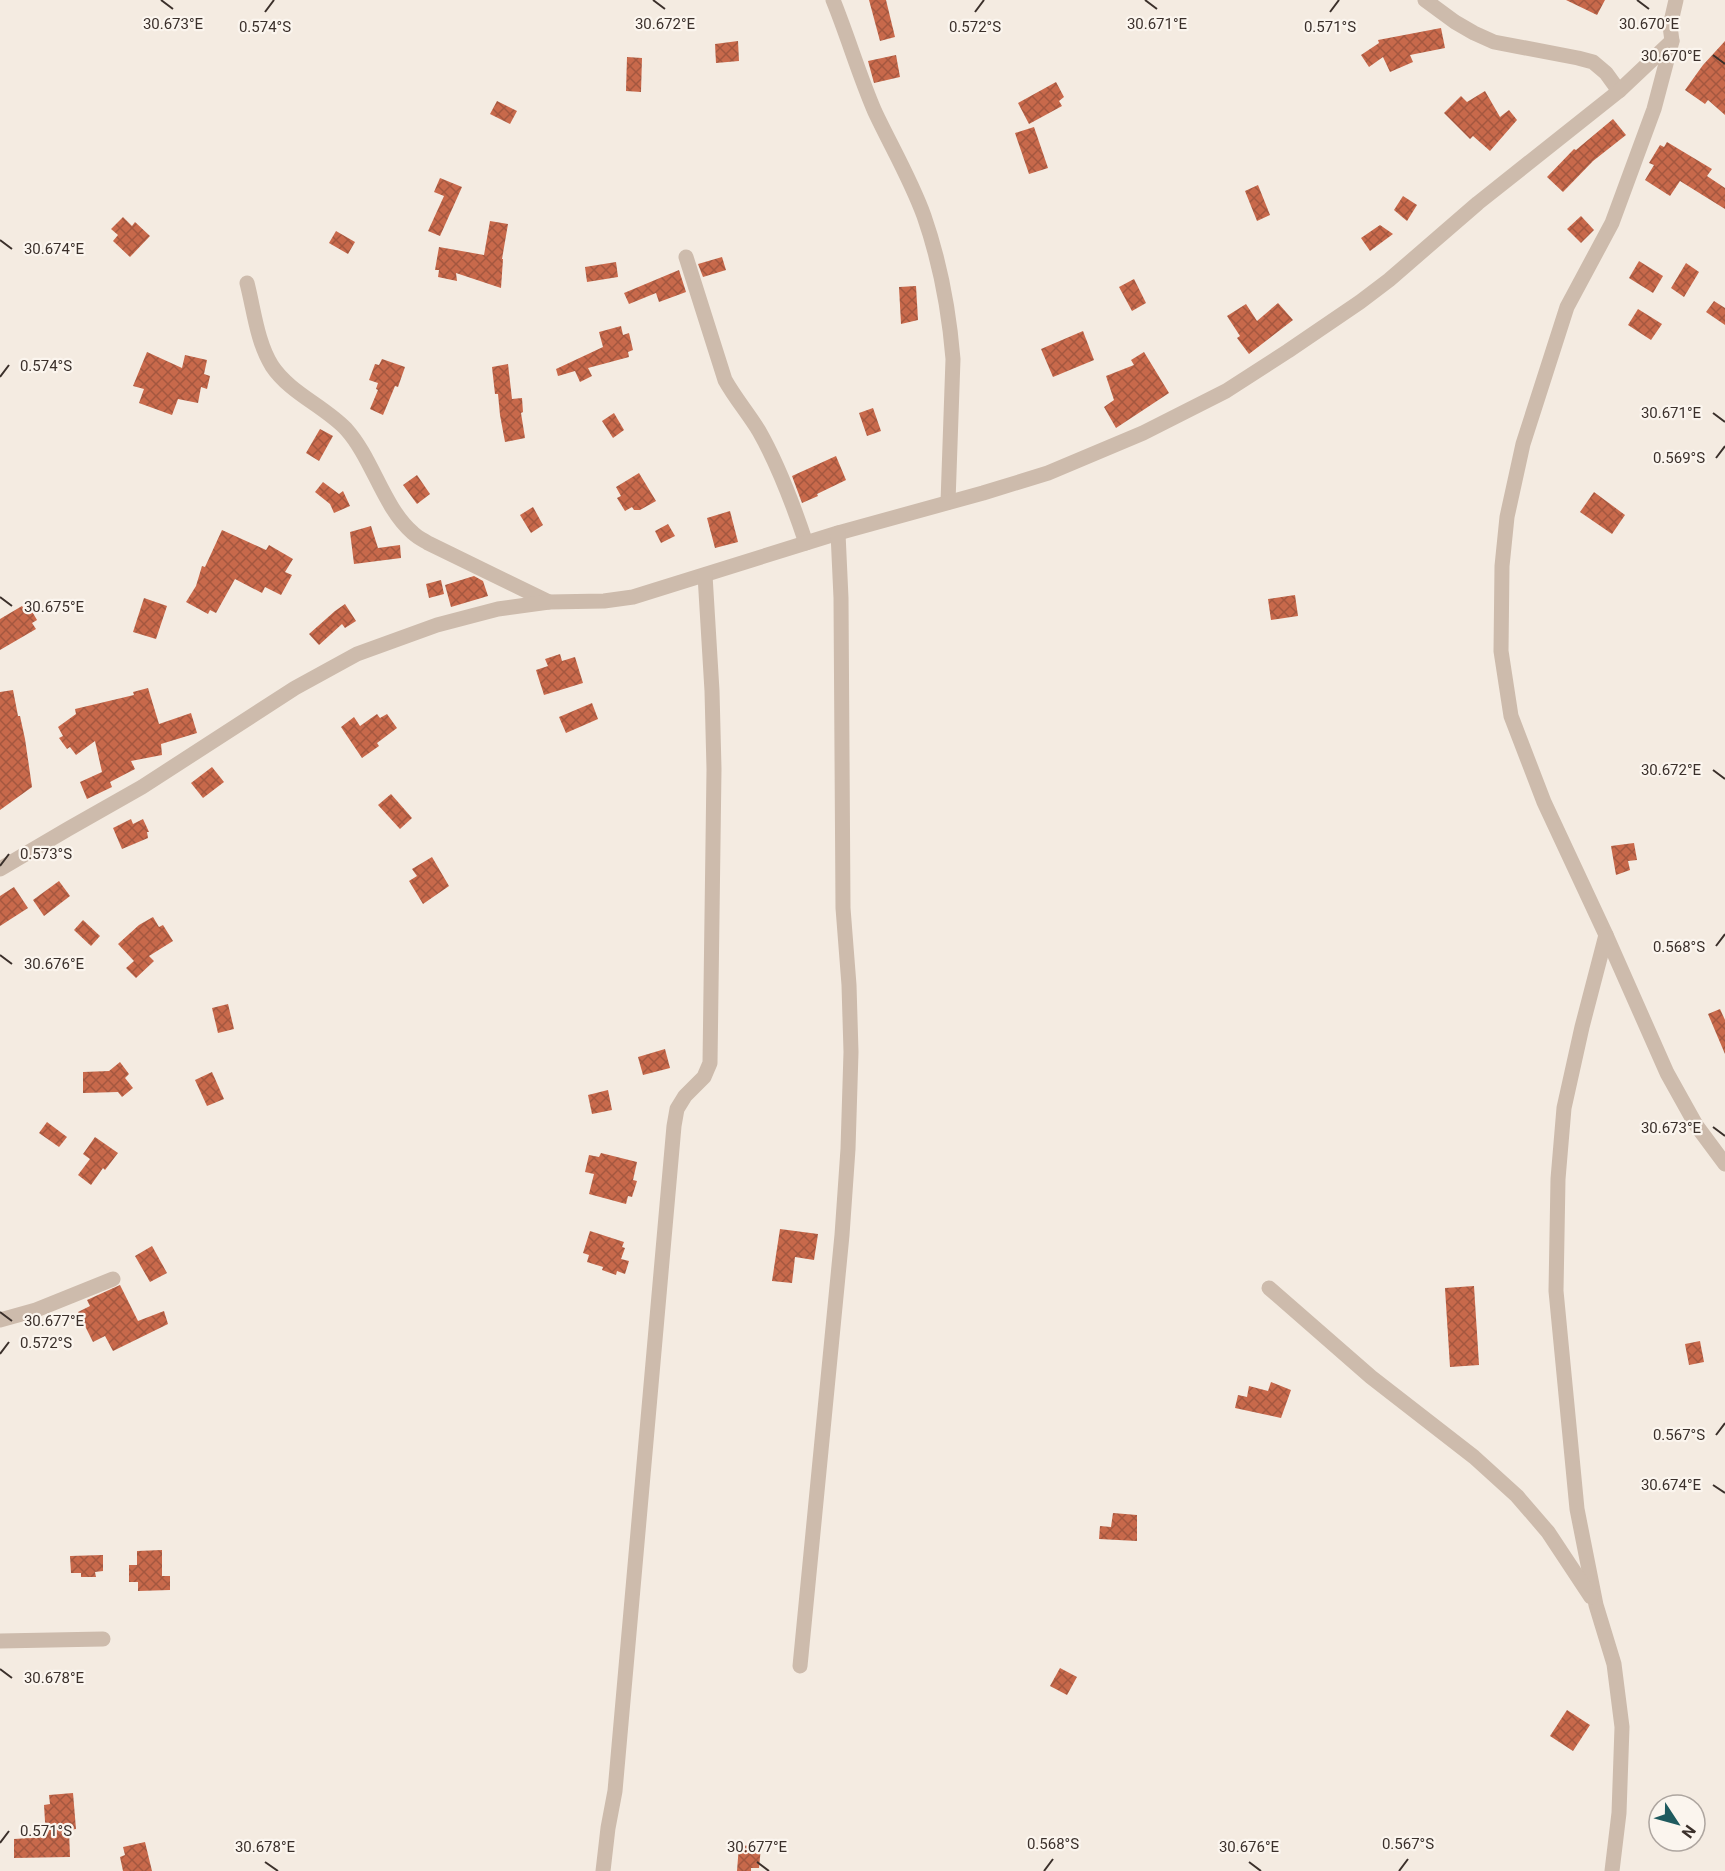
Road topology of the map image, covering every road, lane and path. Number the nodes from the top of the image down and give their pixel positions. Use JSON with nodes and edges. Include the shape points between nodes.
{"nodes":[{"id":1,"x":833,"y":0,"type":"edge"},
{"id":2,"x":1425,"y":0,"type":"edge"},
{"id":3,"x":1676,"y":0,"type":"edge"},
{"id":4,"x":1672,"y":41,"type":"junction"},
{"id":5,"x":1619,"y":91,"type":"junction"},
{"id":6,"x":686,"y":257,"type":"dead end"},
{"id":7,"x":247,"y":282,"type":"dead end"},
{"id":8,"x":948,"y":502,"type":"junction"},
{"id":9,"x":838,"y":533,"type":"junction"},
{"id":10,"x":806,"y":543,"type":"junction"},
{"id":11,"x":705,"y":575,"type":"junction"},
{"id":12,"x":549,"y":603,"type":"junction"},
{"id":13,"x":0,"y":869,"type":"edge"},
{"id":14,"x":1606,"y":934,"type":"junction"},
{"id":15,"x":1725,"y":1164,"type":"edge"},
{"id":16,"x":113,"y":1278,"type":"dead end"},
{"id":17,"x":1269,"y":1288,"type":"dead end"},
{"id":18,"x":0,"y":1320,"type":"edge"},
{"id":19,"x":1596,"y":1605,"type":"junction"},
{"id":20,"x":103,"y":1639,"type":"dead end"},
{"id":21,"x":0,"y":1641,"type":"edge"},
{"id":22,"x":800,"y":1666,"type":"dead end"},
{"id":23,"x":603,"y":1871,"type":"edge"},
{"id":24,"x":1612,"y":1871,"type":"edge"}],
"edges":[{"from":1,"to":8,"type":"street","via":[[875,110],[923,214],[942,278],[953,359]]},
{"from":2,"to":5,"type":"street","via":[[1455,22],[1494,42],[1593,62]]},
{"from":3,"to":4,"type":"street","via":[[1670,26]]},
{"from":4,"to":5,"type":"street"},
{"from":4,"to":14,"type":"street","via":[[1654,109],[1612,223],[1567,307],[1546,370],[1523,444],[1507,517],[1502,566],[1501,651],[1511,716],[1545,802]]},
{"from":5,"to":8,"type":"street","via":[[1389,280],[1226,391],[1143,434],[1048,473]]},
{"from":6,"to":10,"type":"street","via":[[725,380],[770,452]]},
{"from":7,"to":12,"type":"street","via":[[262,346],[273,367],[345,428],[399,518],[413,534]]},
{"from":8,"to":9,"type":"street"},
{"from":9,"to":10,"type":"street"},
{"from":9,"to":22,"type":"street","via":[[843,908],[849,986],[848,1149]]},
{"from":10,"to":11,"type":"street"},
{"from":11,"to":12,"type":"street","via":[[633,597]]},
{"from":11,"to":23,"type":"street","via":[[714,769],[710,1063],[704,1077],[677,1109],[674,1126],[615,1791]]},
{"from":12,"to":13,"type":"street","via":[[498,609],[437,625],[357,654],[295,688],[142,787]]},
{"from":14,"to":15,"type":"street","via":[[1667,1074],[1696,1125]]},
{"from":14,"to":19,"type":"street","via":[[1564,1108],[1556,1291],[1577,1509]]},
{"from":16,"to":18,"type":"street","via":[[36,1310]]},
{"from":17,"to":19,"type":"street","via":[[1517,1496],[1548,1532]]},
{"from":19,"to":24,"type":"street","via":[[1614,1664],[1622,1727]]},
{"from":20,"to":21,"type":"street"}]}
